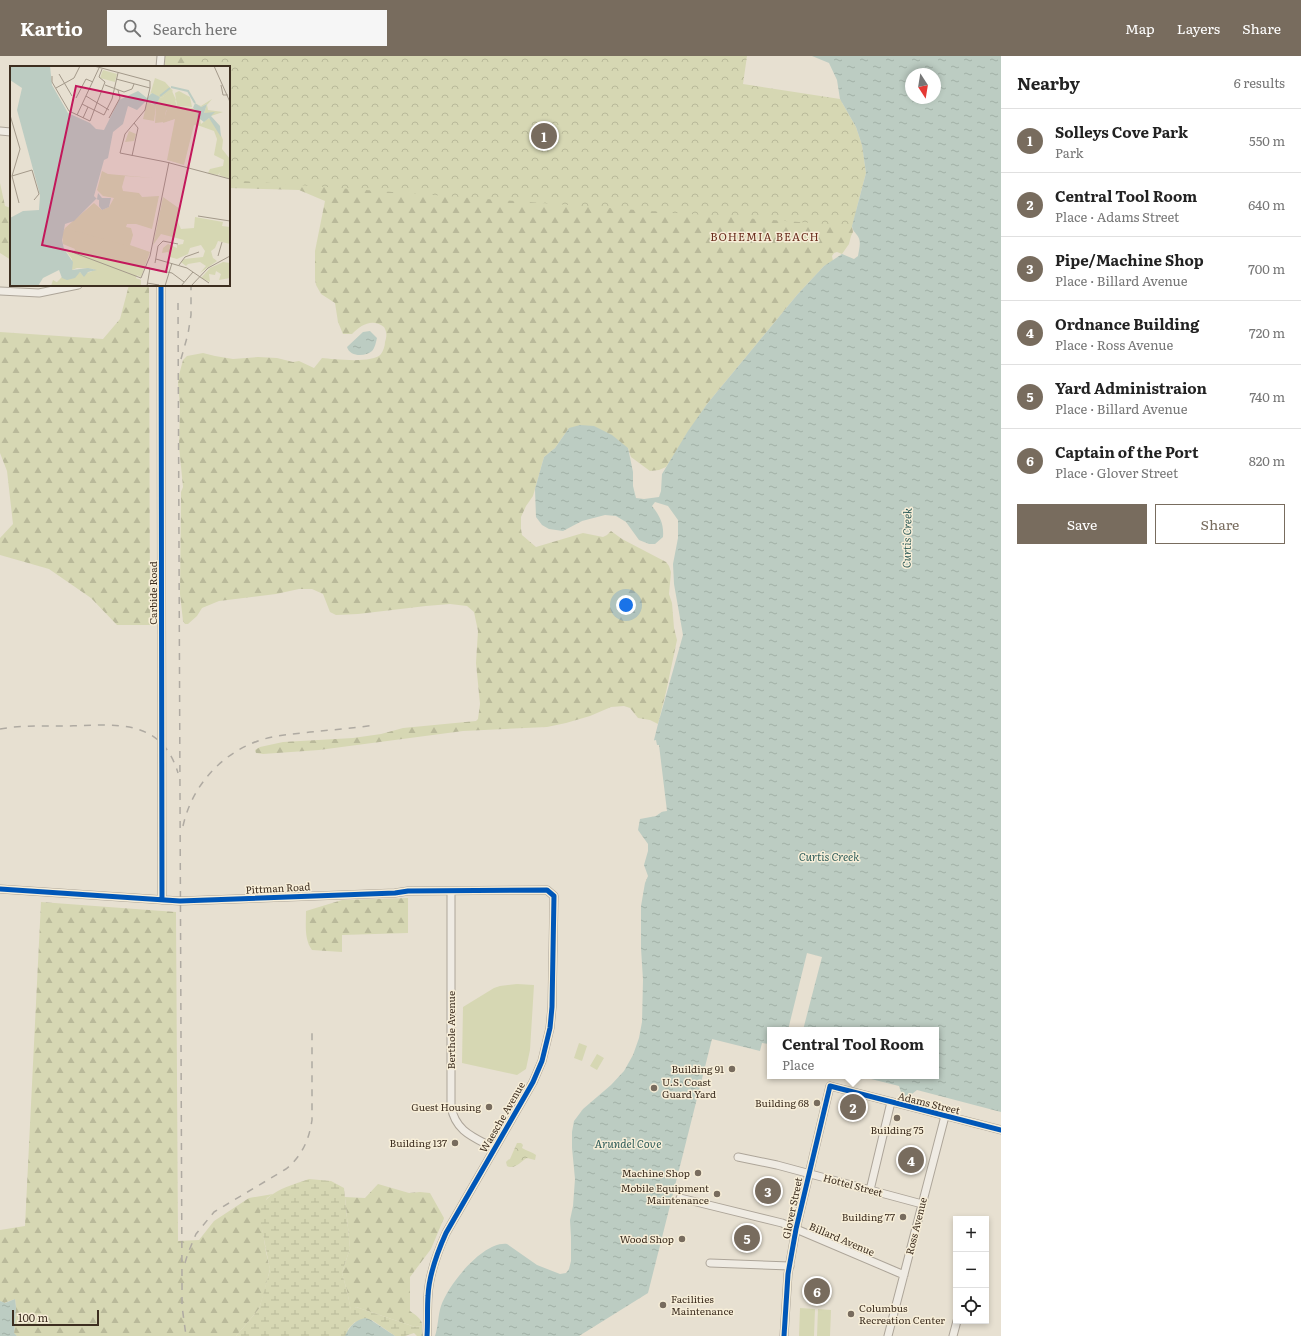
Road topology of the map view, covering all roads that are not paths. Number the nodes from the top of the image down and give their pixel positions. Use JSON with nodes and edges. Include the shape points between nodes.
{"nodes":[{"id":1,"x":161,"y":56,"type":"edge"},
{"id":2,"x":160,"y":66,"type":"edge"},
{"id":3,"x":0,"y":131,"type":"edge"},
{"id":4,"x":10,"y":132,"type":"edge"},
{"id":5,"x":73,"y":286,"type":"edge"},
{"id":6,"x":160,"y":286,"type":"edge"},
{"id":7,"x":0,"y":290,"type":"edge"},
{"id":8,"x":0,"y":889,"type":"edge"},
{"id":9,"x":451,"y":891,"type":"junction"},
{"id":10,"x":554,"y":896,"type":"joint"},
{"id":11,"x":162,"y":900,"type":"junction"},
{"id":12,"x":830,"y":1086,"type":"joint"},
{"id":13,"x":891,"y":1102,"type":"junction"},
{"id":14,"x":945,"y":1116,"type":"junction"},
{"id":15,"x":1001,"y":1130,"type":"edge"},
{"id":16,"x":494,"y":1148,"type":"junction"},
{"id":17,"x":738,"y":1156,"type":"dead end"},
{"id":18,"x":809,"y":1173,"type":"junction"},
{"id":19,"x":870,"y":1190,"type":"junction"},
{"id":20,"x":680,"y":1198,"type":"dead end"},
{"id":21,"x":922,"y":1204,"type":"junction"},
{"id":22,"x":796,"y":1229,"type":"junction"},
{"id":23,"x":710,"y":1263,"type":"dead end"},
{"id":24,"x":790,"y":1266,"type":"junction"},
{"id":25,"x":904,"y":1275,"type":"junction"},
{"id":26,"x":956,"y":1324,"type":"edge"},
{"id":27,"x":427,"y":1336,"type":"edge"},
{"id":28,"x":784,"y":1336,"type":"edge"},
{"id":29,"x":888,"y":1336,"type":"edge"},
{"id":30,"x":953,"y":1336,"type":"edge"}],
"edges":[{"from":1,"to":2,"type":"street"},
{"from":3,"to":4,"type":"street"},
{"from":5,"to":7,"type":"street","via":[[39,293]]},
{"from":6,"to":11,"type":"street","name":"Carbide Road"},
{"from":8,"to":11,"type":"street","name":"Pittman Road"},
{"from":9,"to":10,"type":"street","name":"Pittman Road","via":[[547,890]]},
{"from":9,"to":11,"type":"street","name":"Pittman Road"},
{"from":9,"to":16,"type":"street","name":"Berthole Avenue","via":[[452,1113],[464,1131]]},
{"from":10,"to":16,"type":"street","name":"Waesche Avenue","via":[[552,1007],[547,1044],[533,1082]]},
{"from":12,"to":13,"type":"street","name":"Adams Street"},
{"from":12,"to":18,"type":"street","name":"Glover Street"},
{"from":13,"to":14,"type":"street","name":"Adams Street"},
{"from":13,"to":19,"type":"street"},
{"from":14,"to":15,"type":"street","name":"Adams Street"},
{"from":14,"to":21,"type":"street","name":"Ross Avenue"},
{"from":16,"to":27,"type":"street","name":"Waesche Avenue","via":[[446,1233],[433,1265],[428,1295]]},
{"from":17,"to":18,"type":"street","name":"Hottel Street"},
{"from":18,"to":19,"type":"street","name":"Hottel Street"},
{"from":18,"to":22,"type":"street","name":"Glover Street"},
{"from":19,"to":21,"type":"street","name":"Hottel Street"},
{"from":20,"to":22,"type":"street","name":"Billard Avenue","via":[[782,1223]]},
{"from":21,"to":25,"type":"street","name":"Ross Avenue"},
{"from":22,"to":24,"type":"street","name":"Glover Street"},
{"from":22,"to":25,"type":"street","name":"Billard Avenue"},
{"from":23,"to":24,"type":"street"},
{"from":24,"to":28,"type":"street","name":"Glover Street"},
{"from":25,"to":29,"type":"street","name":"Ross Avenue"},
{"from":26,"to":30,"type":"street"}]}
